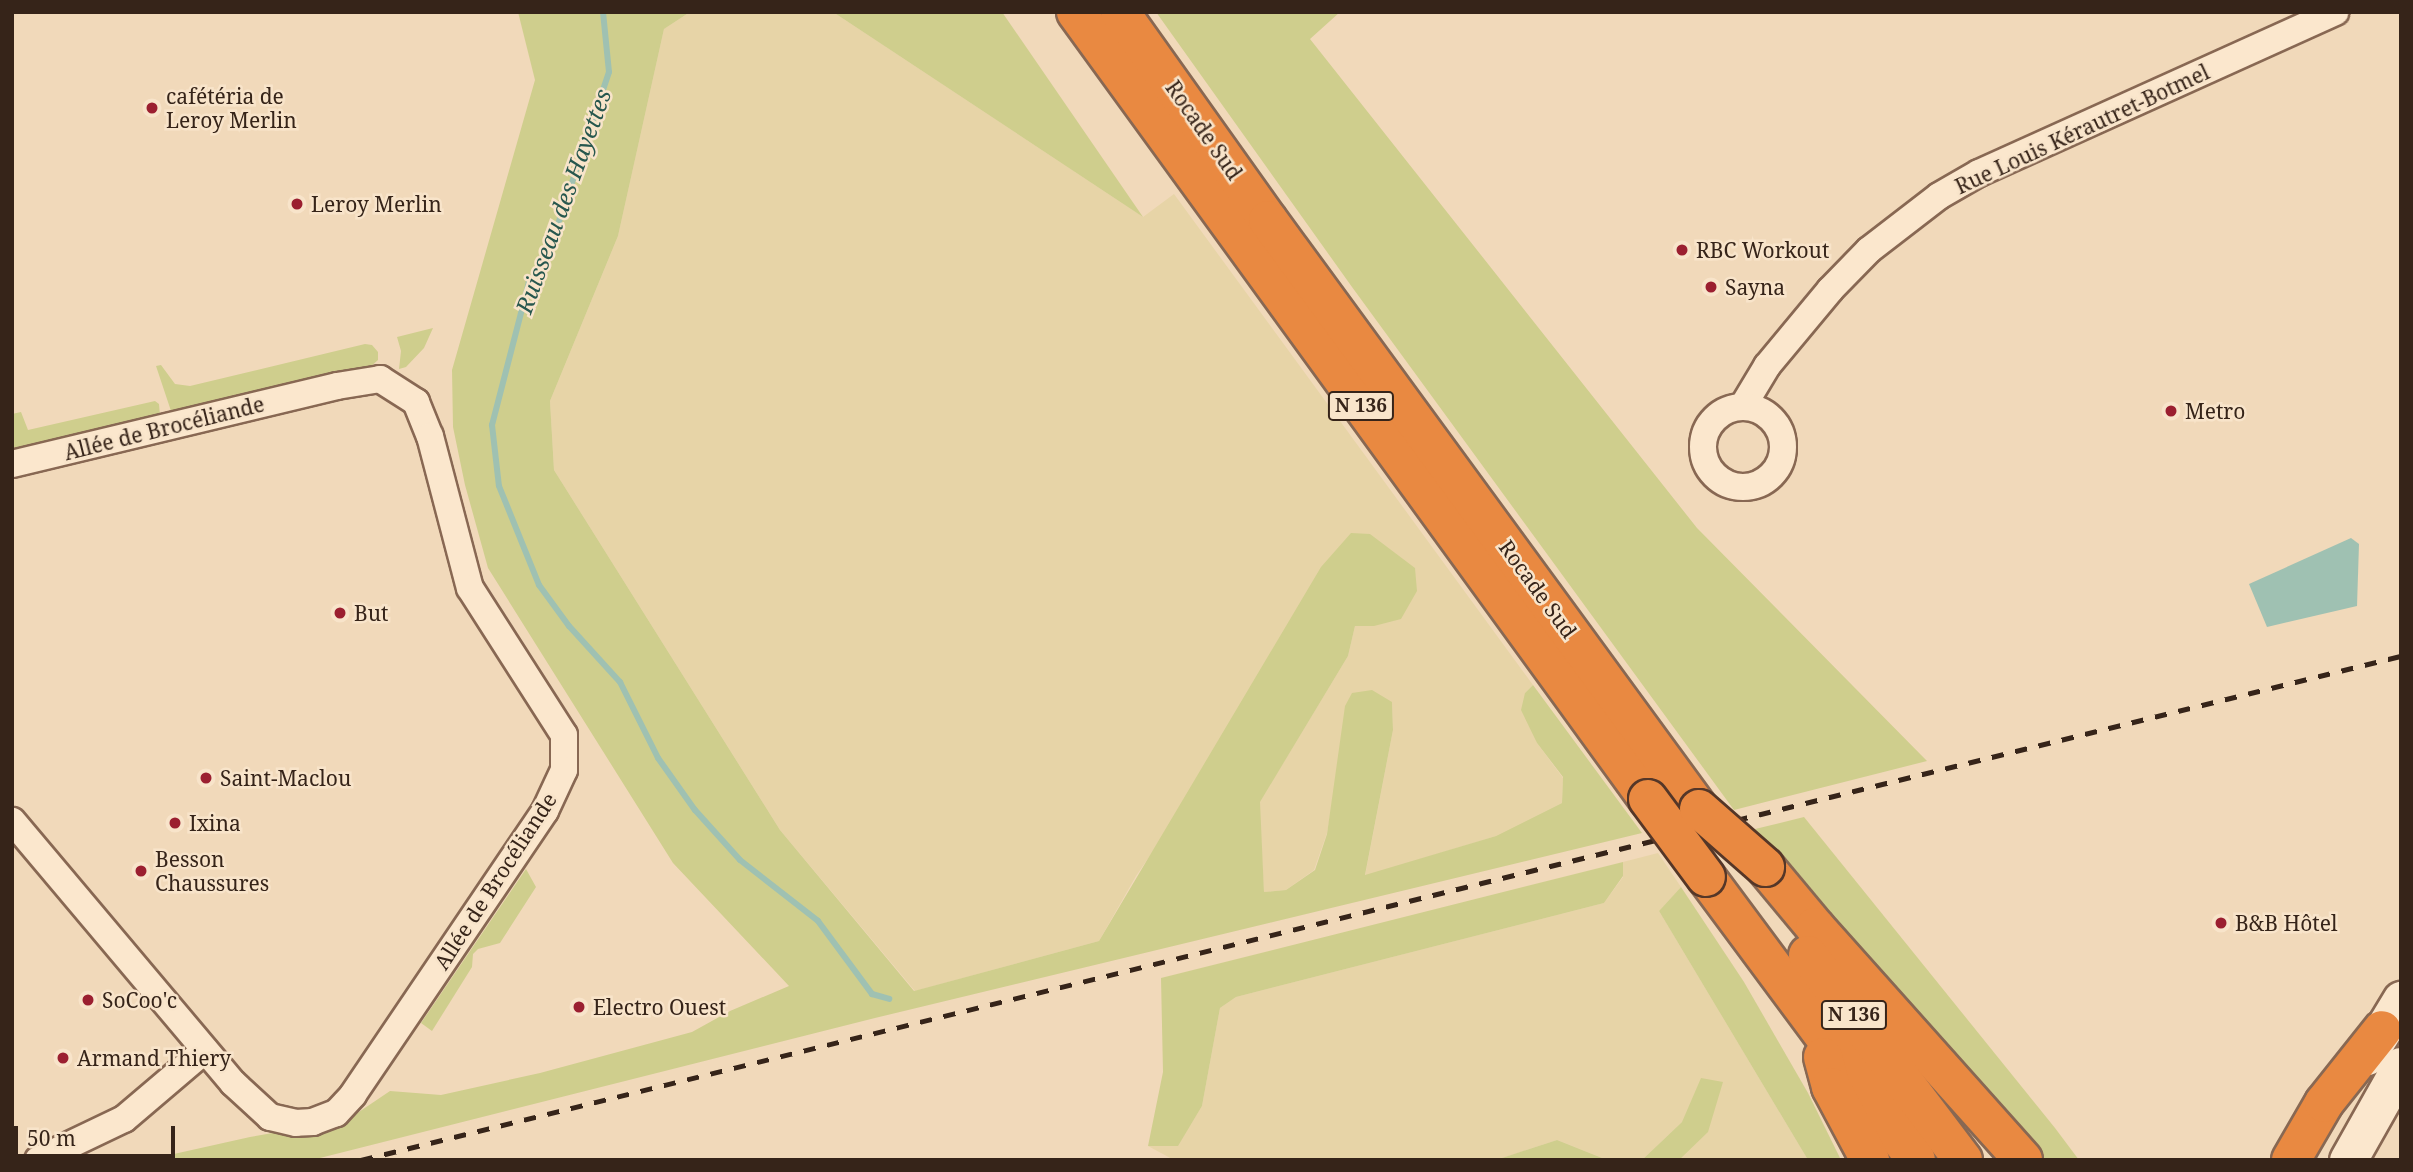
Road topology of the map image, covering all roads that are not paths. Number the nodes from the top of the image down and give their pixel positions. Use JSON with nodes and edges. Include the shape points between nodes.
{"nodes":[{"id":1,"x":1076,"y":12,"type":"edge"},
{"id":2,"x":1120,"y":12,"type":"edge"},
{"id":3,"x":2335,"y":12,"type":"edge"},
{"id":4,"x":1744,"y":406,"type":"dead end"},
{"id":5,"x":12,"y":464,"type":"edge"},
{"id":6,"x":12,"y":821,"type":"edge"},
{"id":7,"x":1754,"y":868,"type":"junction"},
{"id":8,"x":2391,"y":1015,"type":"edge"},
{"id":9,"x":1816,"y":1027,"type":"junction"},
{"id":10,"x":205,"y":1050,"type":"junction"},
{"id":11,"x":2401,"y":1066,"type":"edge"},
{"id":12,"x":38,"y":1160,"type":"edge"},
{"id":13,"x":1870,"y":1160,"type":"edge"},
{"id":14,"x":1916,"y":1160,"type":"edge"},
{"id":15,"x":1963,"y":1160,"type":"edge"},
{"id":16,"x":2023,"y":1160,"type":"edge"},
{"id":17,"x":2291,"y":1160,"type":"edge"},
{"id":18,"x":2308,"y":1160,"type":"edge"},
{"id":19,"x":2348,"y":1160,"type":"edge"}],
"edges":[{"from":1,"to":9,"type":"highway","name":"Rocade Sud","number":"N 136","bridge":true},
{"from":2,"to":7,"type":"highway","name":"Rocade Sud","number":"N 136","bridge":true,"via":[[1692,800]]},
{"from":3,"to":4,"type":"street","name":"Rue Louis Kérautret-Botmel","via":[[1979,173],[1939,197],[1869,250],[1830,290],[1767,366]]},
{"from":5,"to":10,"type":"street","name":"Allée de Brocéliande","via":[[380,379],[416,401],[430,436],[470,588],[564,734],[564,770],[545,811],[353,1095],[336,1113],[313,1122],[270,1117]]},
{"from":6,"to":10,"type":"street","name":"Allée de Brocéliande"},
{"from":7,"to":15,"type":"highway","name":"Rocade Sud","number":"N 136"},
{"from":7,"to":16,"type":"highway","via":[[1815,927]]},
{"from":8,"to":17,"type":"highway","via":[[2323,1103]]},
{"from":8,"to":18,"type":"main road"},
{"from":9,"to":13,"type":"highway","via":[[1831,1087]]},
{"from":9,"to":14,"type":"highway","name":"Rocade Sud","number":"N 136"},
{"from":10,"to":12,"type":"street","via":[[124,1119]]},
{"from":11,"to":19,"type":"main road"}]}
